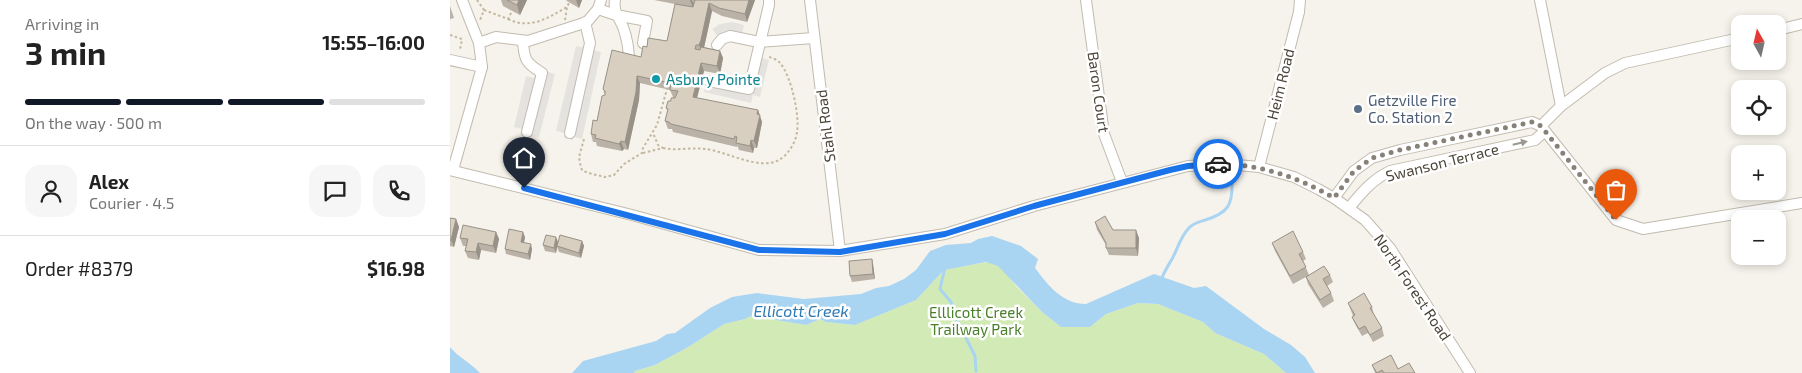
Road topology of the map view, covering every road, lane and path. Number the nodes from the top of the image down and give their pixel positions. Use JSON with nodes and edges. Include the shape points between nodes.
{"nodes":[{"id":1,"x":462,"y":0,"type":"edge"},
{"id":2,"x":477,"y":0,"type":"edge"},
{"id":3,"x":615,"y":0,"type":"edge"},
{"id":4,"x":769,"y":0,"type":"edge"},
{"id":5,"x":810,"y":0,"type":"edge"},
{"id":6,"x":1086,"y":0,"type":"edge"},
{"id":7,"x":1300,"y":0,"type":"edge"},
{"id":8,"x":1540,"y":0,"type":"edge"},
{"id":9,"x":569,"y":2,"type":"dead end"},
{"id":10,"x":600,"y":4,"type":"edge"},
{"id":11,"x":567,"y":7,"type":"junction"},
{"id":12,"x":484,"y":10,"type":"junction"},
{"id":13,"x":512,"y":11,"type":"edge"},
{"id":14,"x":616,"y":15,"type":"junction"},
{"id":15,"x":508,"y":19,"type":"junction"},
{"id":16,"x":584,"y":22,"type":"junction"},
{"id":17,"x":565,"y":23,"type":"dead end"},
{"id":18,"x":478,"y":24,"type":"dead end"},
{"id":19,"x":1802,"y":24,"type":"edge"},
{"id":20,"x":1786,"y":28,"type":"edge"},
{"id":21,"x":450,"y":36,"type":"edge"},
{"id":22,"x":467,"y":38,"type":"dead end"},
{"id":23,"x":814,"y":38,"type":"junction"},
{"id":24,"x":462,"y":39,"type":"junction"},
{"id":25,"x":1731,"y":40,"type":"edge"},
{"id":26,"x":523,"y":41,"type":"junction"},
{"id":27,"x":760,"y":42,"type":"junction"},
{"id":28,"x":479,"y":43,"type":"junction"},
{"id":29,"x":643,"y":43,"type":"dead end"},
{"id":30,"x":717,"y":45,"type":"dead end"},
{"id":31,"x":460,"y":50,"type":"dead end"},
{"id":32,"x":757,"y":54,"type":"junction"},
{"id":33,"x":450,"y":60,"type":"edge"},
{"id":34,"x":629,"y":61,"type":"edge"},
{"id":35,"x":482,"y":68,"type":"junction"},
{"id":36,"x":709,"y":81,"type":"dead end"},
{"id":37,"x":667,"y":89,"type":"edge"},
{"id":38,"x":1561,"y":106,"type":"junction"},
{"id":39,"x":1543,"y":128,"type":"junction"},
{"id":40,"x":527,"y":132,"type":"dead end"},
{"id":41,"x":570,"y":133,"type":"dead end"},
{"id":42,"x":653,"y":133,"type":"junction"},
{"id":43,"x":584,"y":139,"type":"dead end"},
{"id":44,"x":663,"y":148,"type":"junction"},
{"id":45,"x":642,"y":153,"type":"junction"},
{"id":46,"x":1259,"y":167,"type":"junction"},
{"id":47,"x":451,"y":170,"type":"edge"},
{"id":48,"x":1122,"y":182,"type":"junction"},
{"id":49,"x":1334,"y":198,"type":"junction"},
{"id":50,"x":1802,"y":203,"type":"edge"},
{"id":51,"x":1349,"y":208,"type":"junction"},
{"id":52,"x":840,"y":252,"type":"junction"},
{"id":53,"x":1470,"y":373,"type":"edge"}],
"edges":[{"from":1,"to":28,"type":"street"},
{"from":2,"to":12,"type":"path"},
{"from":3,"to":14,"type":"street"},
{"from":4,"to":27,"type":"street"},
{"from":5,"to":23,"type":"street","name":"Stahl Road"},
{"from":6,"to":48,"type":"street","name":"Baron Court","via":[[1104,134]]},
{"from":7,"to":46,"type":"street","name":"Heim Road"},
{"from":8,"to":38,"type":"street"},
{"from":9,"to":11,"type":"path"},
{"from":10,"to":14,"type":"street"},
{"from":10,"to":16,"type":"street"},
{"from":11,"to":15,"type":"path","via":[[527,25]]},
{"from":11,"to":17,"type":"path"},
{"from":12,"to":15,"type":"path"},
{"from":12,"to":18,"type":"path"},
{"from":13,"to":15,"type":"path"},
{"from":14,"to":29,"type":"street","via":[[647,21]]},
{"from":14,"to":34,"type":"street","via":[[623,28]]},
{"from":16,"to":26,"type":"street"},
{"from":16,"to":41,"type":"street","via":[[589,49]]},
{"from":19,"to":20,"type":"street"},
{"from":21,"to":24,"type":"path"},
{"from":22,"to":24,"type":"path"},
{"from":23,"to":27,"type":"street"},
{"from":23,"to":52,"type":"street","name":"Stahl Road"},
{"from":24,"to":31,"type":"path"},
{"from":25,"to":38,"type":"street","name":"Swanson Terrace","via":[[1625,63],[1605,73]]},
{"from":26,"to":28,"type":"street","via":[[496,37]]},
{"from":26,"to":40,"type":"street","via":[[526,61],[542,74]]},
{"from":27,"to":30,"type":"street","via":[[730,36]]},
{"from":27,"to":32,"type":"street"},
{"from":28,"to":35,"type":"street"},
{"from":32,"to":36,"type":"street","via":[[749,89]]},
{"from":32,"to":44,"type":"path","via":[[780,63],[790,83],[798,127],[786,155],[762,163],[703,148]]},
{"from":33,"to":35,"type":"street"},
{"from":35,"to":47,"type":"street"},
{"from":37,"to":42,"type":"path"},
{"from":38,"to":39,"type":"street","name":"Swanson Terrace"},
{"from":39,"to":49,"type":"street","name":"Swanson Terrace","via":[[1532,122],[1372,158],[1354,171]]},
{"from":39,"to":50,"type":"street","via":[[1616,220],[1643,229]]},
{"from":51,"to":39,"type":"street","name":"Swanson Terrace","one_way":true,"via":[[1376,178],[1390,171],[1535,140]]},
{"from":42,"to":44,"type":"path"},
{"from":42,"to":45,"type":"path"},
{"from":43,"to":45,"type":"path","via":[[579,163],[583,171],[592,174],[614,175]]},
{"from":44,"to":45,"type":"path"},
{"from":46,"to":48,"type":"street","name":"North Forest Road","via":[[1196,165]]},
{"from":46,"to":49,"type":"street","name":"North Forest Road","via":[[1294,177]]},
{"from":47,"to":52,"type":"street","name":"North Forest Road","via":[[759,250]]},
{"from":48,"to":52,"type":"street","name":"North Forest Road","via":[[945,234]]},
{"from":49,"to":51,"type":"street","name":"North Forest Road"},
{"from":51,"to":53,"type":"street","name":"North Forest Road","via":[[1365,220],[1390,248]]}]}
